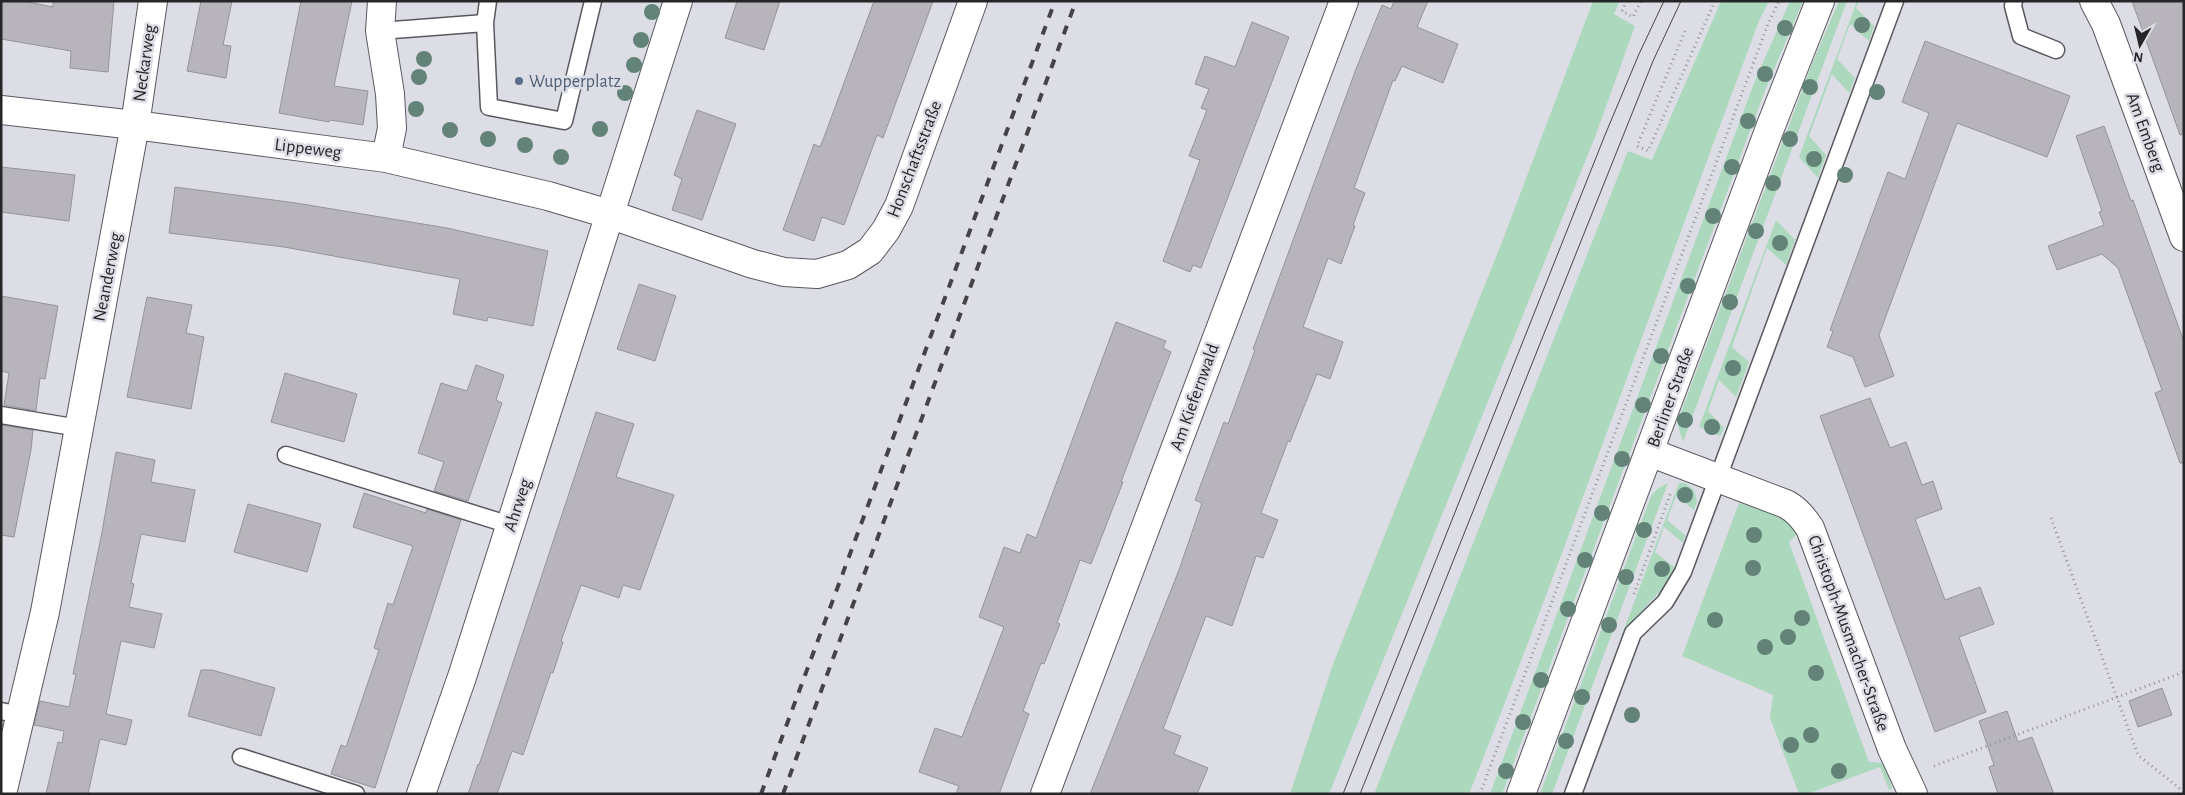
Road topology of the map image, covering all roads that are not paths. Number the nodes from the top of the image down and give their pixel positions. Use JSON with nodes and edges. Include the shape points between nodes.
{"nodes":[{"id":1,"x":153,"y":1,"type":"edge"},
{"id":2,"x":382,"y":1,"type":"edge"},
{"id":3,"x":488,"y":1,"type":"edge"},
{"id":4,"x":593,"y":1,"type":"edge"},
{"id":5,"x":678,"y":1,"type":"edge"},
{"id":6,"x":973,"y":1,"type":"edge"},
{"id":7,"x":1344,"y":1,"type":"edge"},
{"id":8,"x":1820,"y":1,"type":"edge"},
{"id":9,"x":1895,"y":1,"type":"edge"},
{"id":10,"x":2014,"y":1,"type":"edge"},
{"id":11,"x":2094,"y":1,"type":"edge"},
{"id":12,"x":485,"y":23,"type":"junction"},
{"id":13,"x":380,"y":31,"type":"junction"},
{"id":14,"x":2056,"y":50,"type":"dead end"},
{"id":15,"x":1,"y":110,"type":"edge"},
{"id":16,"x":135,"y":125,"type":"junction"},
{"id":17,"x":386,"y":158,"type":"junction"},
{"id":18,"x":609,"y":214,"type":"junction"},
{"id":19,"x":2184,"y":237,"type":"edge"},
{"id":20,"x":1,"y":415,"type":"edge"},
{"id":21,"x":79,"y":428,"type":"junction"},
{"id":22,"x":1649,"y":452,"type":"junction"},
{"id":23,"x":286,"y":455,"type":"dead end"},
{"id":24,"x":1717,"y":478,"type":"junction"},
{"id":25,"x":510,"y":525,"type":"junction"},
{"id":26,"x":11,"y":713,"type":"edge"},
{"id":27,"x":241,"y":757,"type":"dead end"},
{"id":28,"x":1909,"y":786,"type":"edge"},
{"id":29,"x":2,"y":794,"type":"edge"},
{"id":30,"x":356,"y":794,"type":"edge"},
{"id":31,"x":422,"y":794,"type":"edge"},
{"id":32,"x":1045,"y":794,"type":"edge"},
{"id":33,"x":1521,"y":794,"type":"edge"},
{"id":34,"x":1573,"y":794,"type":"edge"}],
"edges":[{"from":1,"to":16,"type":"street","name":"Neckarweg"},
{"from":2,"to":13,"type":"street"},
{"from":3,"to":12,"type":"lane"},
{"from":4,"to":12,"type":"lane","via":[[564,122],[489,107]]},
{"from":5,"to":18,"type":"street"},
{"from":6,"to":18,"type":"street","name":"Honschaftsstraße","via":[[899,206],[870,250],[848,266],[817,274],[784,272]]},
{"from":7,"to":32,"type":"street","name":"Am Kiefernwald"},
{"from":8,"to":22,"type":"street","name":"Berliner Straße"},
{"from":9,"to":24,"type":"lane"},
{"from":10,"to":14,"type":"lane","via":[[2021,36]]},
{"from":11,"to":19,"type":"street","name":"Am Emberg","via":[[2106,24]]},
{"from":12,"to":13,"type":"lane"},
{"from":13,"to":17,"type":"street","via":[[392,128]]},
{"from":15,"to":16,"type":"street","name":"Lippeweg"},
{"from":16,"to":17,"type":"street","name":"Lippeweg"},
{"from":16,"to":21,"type":"street","name":"Neanderweg"},
{"from":17,"to":18,"type":"street","name":"Lippeweg","via":[[548,196]]},
{"from":18,"to":25,"type":"street","name":"Ahrweg"},
{"from":20,"to":21,"type":"lane"},
{"from":21,"to":26,"type":"street","name":"Neanderweg","via":[[45,612]]},
{"from":22,"to":24,"type":"street","name":"Christoph-Musmacher-Straße"},
{"from":22,"to":33,"type":"street","name":"Berliner Straße"},
{"from":23,"to":25,"type":"lane"},
{"from":24,"to":28,"type":"street","name":"Christoph-Musmacher-Straße","via":[[1796,510],[1810,528],[1892,749]]},
{"from":24,"to":34,"type":"lane","via":[[1683,572],[1665,602],[1633,633]]},
{"from":25,"to":31,"type":"street","name":"Ahrweg"},
{"from":26,"to":29,"type":"street","name":"Neanderweg"},
{"from":27,"to":30,"type":"lane"}]}
